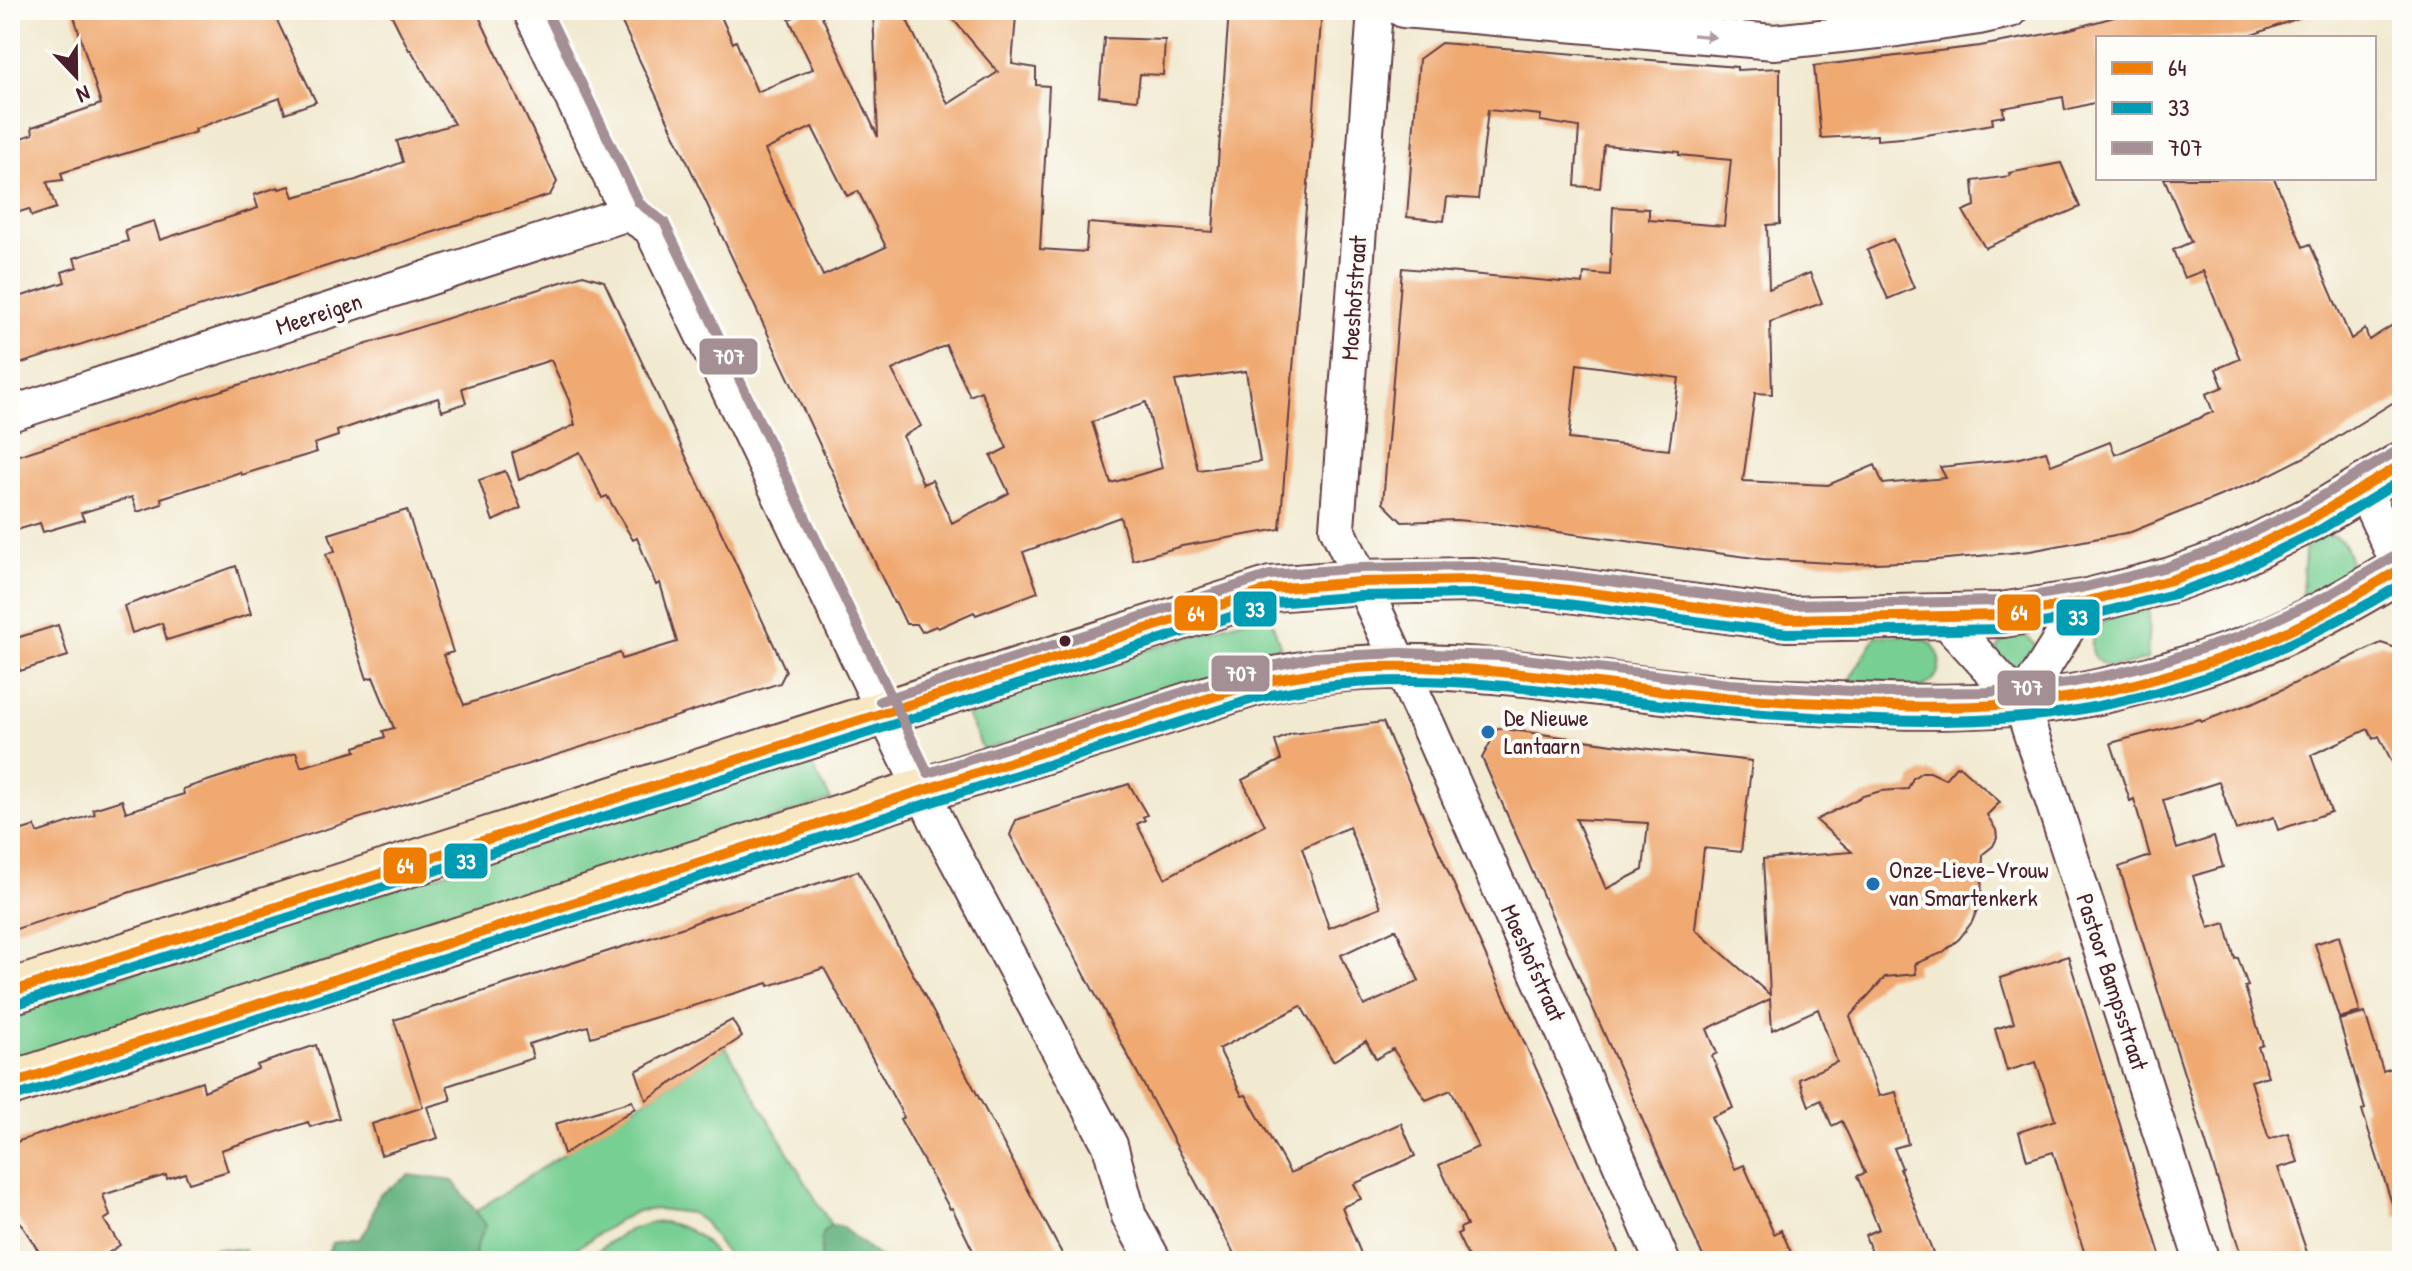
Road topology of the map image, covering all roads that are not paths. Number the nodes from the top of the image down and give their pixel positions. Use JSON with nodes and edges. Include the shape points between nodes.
{"nodes":[{"id":1,"x":530,"y":10,"type":"edge"},
{"id":2,"x":1375,"y":10,"type":"edge"},
{"id":3,"x":1403,"y":10,"type":"edge"},
{"id":4,"x":2010,"y":10,"type":"edge"},
{"id":5,"x":628,"y":213,"type":"junction"},
{"id":6,"x":10,"y":414,"type":"edge"},
{"id":7,"x":2402,"y":464,"type":"edge"},
{"id":8,"x":2363,"y":488,"type":"junction"},
{"id":9,"x":2402,"y":570,"type":"edge"},
{"id":10,"x":1360,"y":582,"type":"junction"},
{"id":11,"x":2084,"y":602,"type":"junction"},
{"id":12,"x":1942,"y":616,"type":"junction"},
{"id":13,"x":1402,"y":667,"type":"junction"},
{"id":14,"x":2021,"y":703,"type":"junction"},
{"id":15,"x":884,"y":714,"type":"junction"},
{"id":16,"x":921,"y":790,"type":"junction"},
{"id":17,"x":10,"y":992,"type":"edge"},
{"id":18,"x":10,"y":1084,"type":"edge"},
{"id":19,"x":1154,"y":1261,"type":"edge"},
{"id":20,"x":1662,"y":1261,"type":"edge"},
{"id":21,"x":2202,"y":1261,"type":"edge"}],
"edges":[{"from":1,"to":5,"type":"street"},
{"from":2,"to":10,"type":"street","name":"Moeshofstraat","via":[[1337,528]]},
{"from":3,"to":4,"type":"street","one_way":true,"via":[[1774,42]]},
{"from":5,"to":6,"type":"street","name":"Meereigen"},
{"from":5,"to":15,"type":"street","via":[[651,228]]},
{"from":7,"to":8,"type":"street"},
{"from":8,"to":9,"type":"street"},
{"from":8,"to":11,"type":"street","via":[[2230,559]]},
{"from":9,"to":14,"type":"street","via":[[2243,650],[2116,688]]},
{"from":10,"to":12,"type":"street","via":[[1473,580],[1787,619]]},
{"from":10,"to":13,"type":"street","name":"Moeshofstraat"},
{"from":10,"to":15,"type":"street","via":[[1271,589]]},
{"from":11,"to":12,"type":"street","via":[[2002,615]]},
{"from":11,"to":14,"type":"street"},
{"from":12,"to":14,"type":"street","name":"Pastoor Bampsstraat"},
{"from":13,"to":14,"type":"street","via":[[1500,670],[1728,698],[1886,707]]},
{"from":13,"to":16,"type":"street","via":[[1315,671],[1253,684]]},
{"from":13,"to":20,"type":"street","name":"Moeshofstraat"},
{"from":14,"to":21,"type":"street","name":"Pastoor Bampsstraat"},
{"from":15,"to":16,"type":"street"},
{"from":15,"to":17,"type":"street"},
{"from":16,"to":18,"type":"street"},
{"from":16,"to":19,"type":"street","via":[[1110,1145],[1129,1216]]}]}
